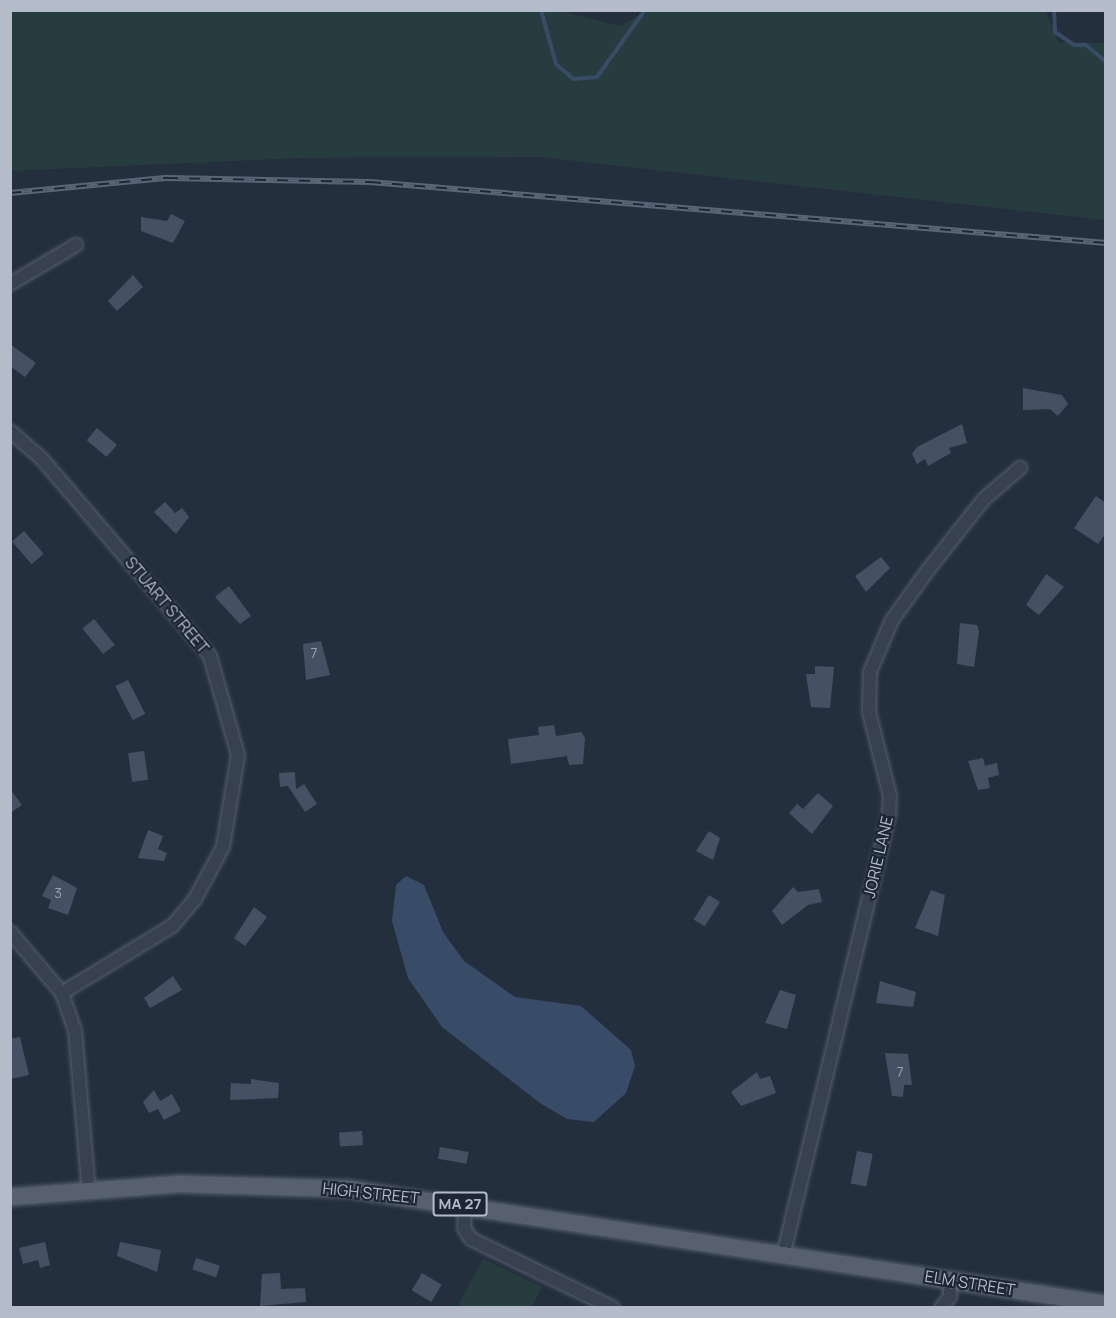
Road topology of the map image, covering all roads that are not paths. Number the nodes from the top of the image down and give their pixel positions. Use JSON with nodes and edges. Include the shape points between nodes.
{"nodes":[{"id":1,"x":76,"y":245,"type":"dead end"},
{"id":2,"x":10,"y":284,"type":"edge"},
{"id":3,"x":10,"y":431,"type":"edge"},
{"id":4,"x":1020,"y":468,"type":"dead end"},
{"id":5,"x":10,"y":932,"type":"edge"},
{"id":6,"x":62,"y":993,"type":"junction"},
{"id":7,"x":89,"y":1192,"type":"junction"},
{"id":8,"x":10,"y":1197,"type":"edge"},
{"id":9,"x":465,"y":1204,"type":"junction"},
{"id":10,"x":783,"y":1256,"type":"junction"},
{"id":11,"x":906,"y":1274,"type":"joint"},
{"id":12,"x":950,"y":1280,"type":"junction"},
{"id":13,"x":1106,"y":1304,"type":"edge"},
{"id":14,"x":613,"y":1308,"type":"edge"},
{"id":15,"x":941,"y":1308,"type":"edge"}],
"edges":[{"from":1,"to":2,"type":"street"},
{"from":3,"to":6,"type":"street","name":"STUART STREET","via":[[41,458],[210,656],[238,754],[223,847],[195,899],[172,926]]},
{"from":4,"to":10,"type":"street","name":"JORIE LANE","via":[[984,499],[928,570],[892,620],[870,672],[869,712],[890,796],[889,813]]},
{"from":5,"to":6,"type":"street"},
{"from":6,"to":7,"type":"street","via":[[81,1058]]},
{"from":7,"to":8,"type":"main road","name":"HIGH STREET","number":"MA 27"},
{"from":7,"to":9,"type":"main road","name":"HIGH STREET","number":"MA 27","via":[[180,1185],[295,1185]]},
{"from":9,"to":10,"type":"main road","name":"HIGH STREET","number":"MA 27"},
{"from":9,"to":14,"type":"street","via":[[464,1228],[471,1239]]},
{"from":10,"to":11,"type":"main road","name":"HIGH STREET","number":"MA 27"},
{"from":11,"to":12,"type":"main road","name":"ELM STREET","number":"MA 27"},
{"from":12,"to":13,"type":"main road","name":"ELM STREET","number":"MA 27"},
{"from":12,"to":15,"type":"street","via":[[950,1297]]}]}
